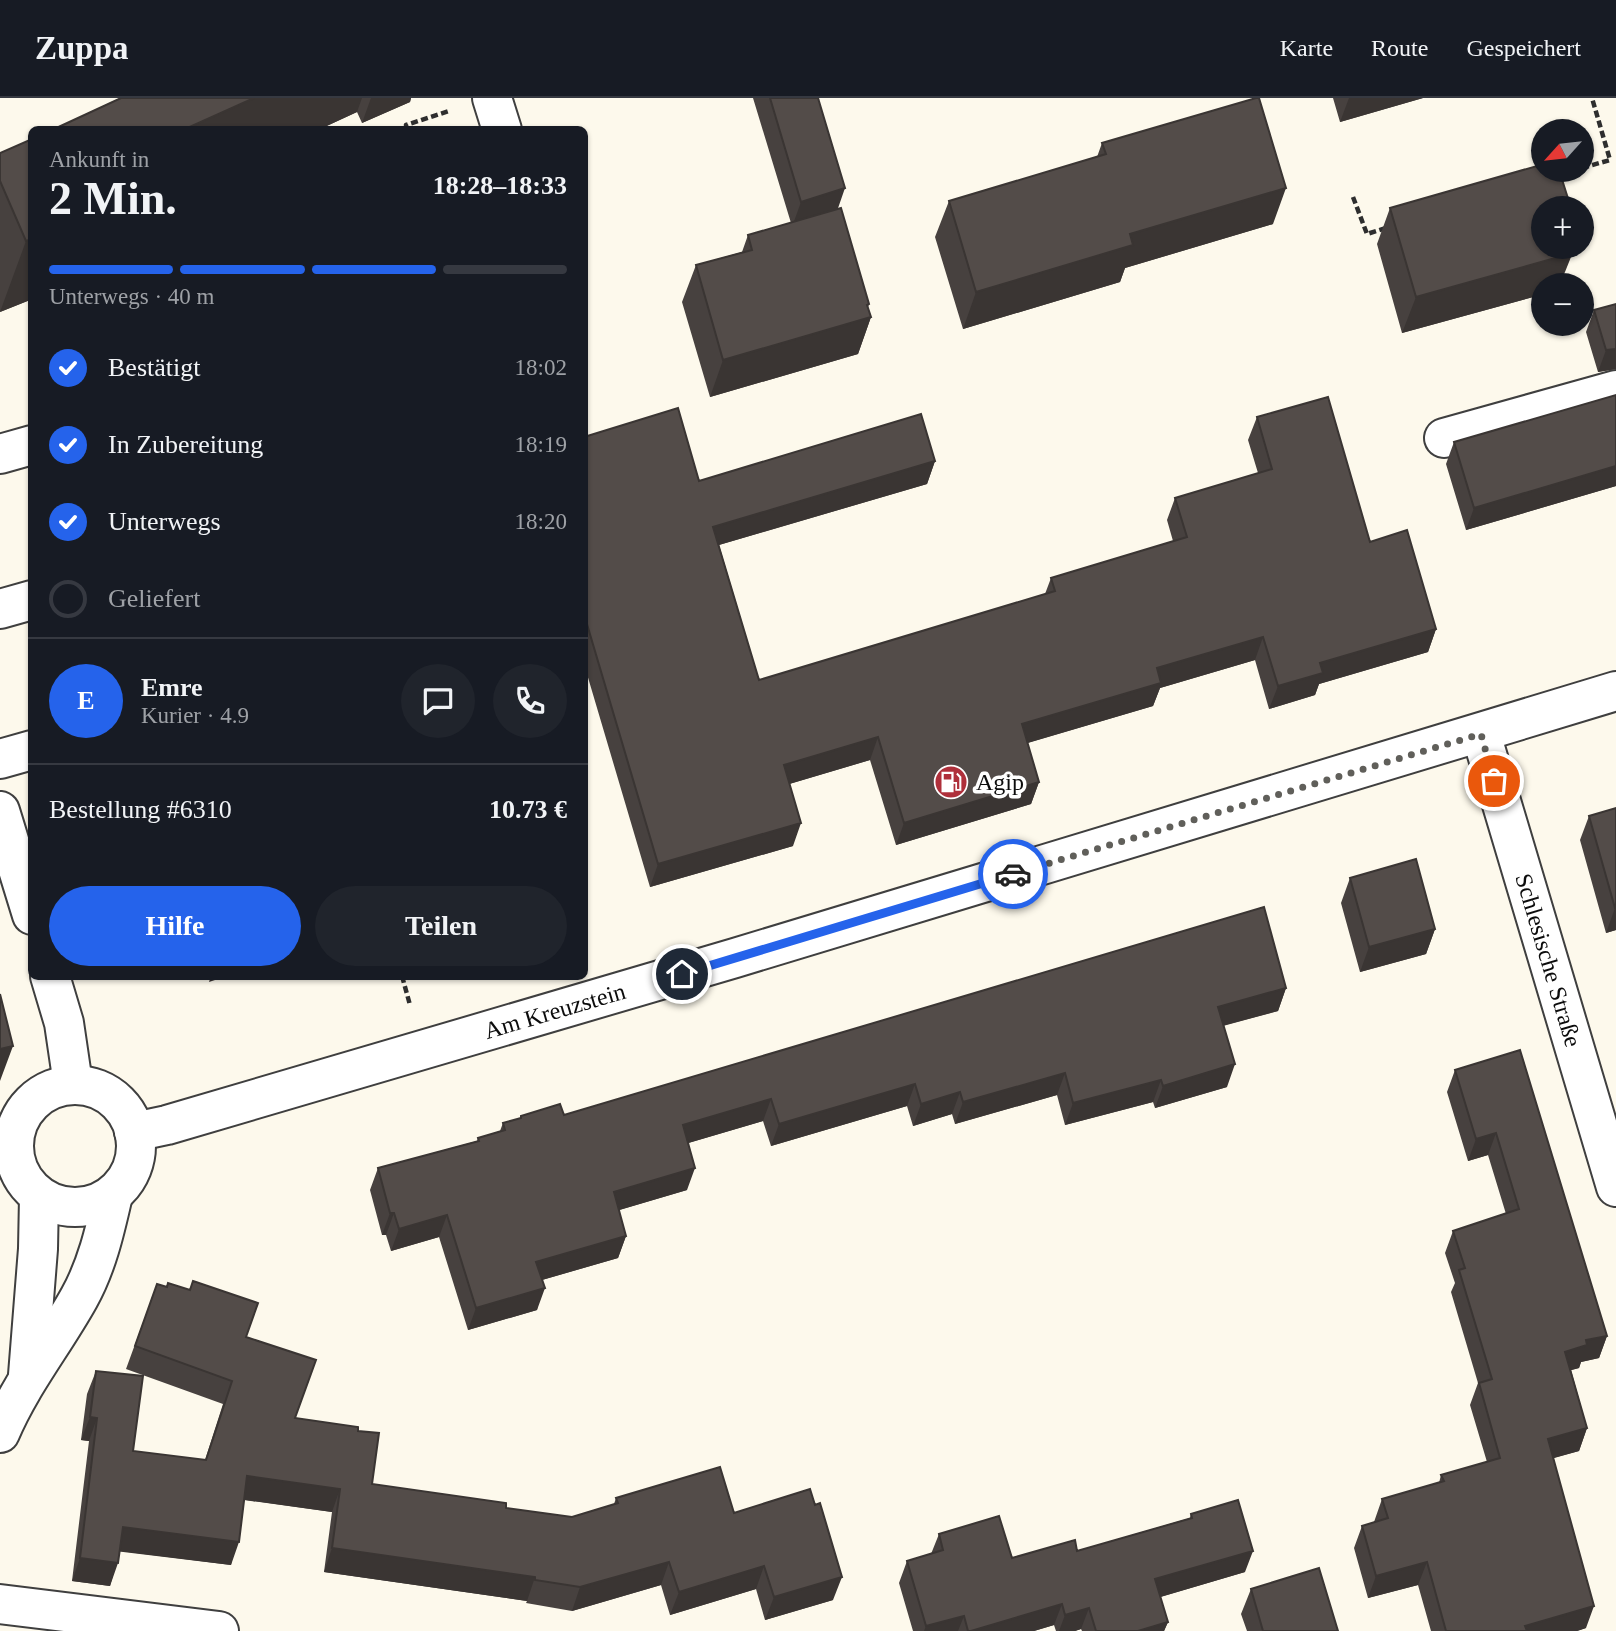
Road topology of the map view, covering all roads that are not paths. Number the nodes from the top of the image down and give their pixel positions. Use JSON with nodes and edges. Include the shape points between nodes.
{"nodes":[{"id":1,"x":492,"y":98,"type":"edge"},
{"id":2,"x":501,"y":126,"type":"edge"},
{"id":3,"x":1616,"y":390,"type":"edge"},
{"id":4,"x":1444,"y":438,"type":"dead end"},
{"id":5,"x":28,"y":446,"type":"edge"},
{"id":6,"x":0,"y":454,"type":"edge"},
{"id":7,"x":28,"y":601,"type":"edge"},
{"id":8,"x":0,"y":609,"type":"edge"},
{"id":9,"x":1616,"y":691,"type":"edge"},
{"id":10,"x":1481,"y":734,"type":"junction"},
{"id":11,"x":28,"y":751,"type":"edge"},
{"id":12,"x":0,"y":759,"type":"edge"},
{"id":13,"x":0,"y":811,"type":"edge"},
{"id":14,"x":28,"y":902,"type":"edge"},
{"id":15,"x":51,"y":980,"type":"edge"},
{"id":16,"x":73,"y":1084,"type":"junction"},
{"id":17,"x":134,"y":1132,"type":"junction"},
{"id":18,"x":7,"y":1160,"type":"edge"},
{"id":19,"x":1616,"y":1187,"type":"edge"},
{"id":20,"x":113,"y":1195,"type":"junction"},
{"id":21,"x":39,"y":1197,"type":"junction"},
{"id":22,"x":28,"y":1380,"type":"junction"},
{"id":23,"x":0,"y":1433,"type":"edge"},
{"id":24,"x":0,"y":1604,"type":"edge"},
{"id":25,"x":219,"y":1631,"type":"edge"}],
"edges":[{"from":1,"to":2,"type":"street"},
{"from":3,"to":4,"type":"street"},
{"from":5,"to":6,"type":"street"},
{"from":7,"to":8,"type":"street"},
{"from":9,"to":10,"type":"street","name":"Am Kreuzstein"},
{"from":10,"to":17,"type":"street","name":"Am Kreuzstein"},
{"from":10,"to":19,"type":"street","name":"Schlesische Straße"},
{"from":11,"to":12,"type":"street"},
{"from":13,"to":14,"type":"street"},
{"from":15,"to":16,"type":"street","via":[[64,1023]]},
{"from":16,"to":17,"type":"street","via":[[96,1088],[116,1100],[131,1119]]},
{"from":16,"to":18,"type":"street","via":[[50,1089],[31,1102],[18,1122]]},
{"from":17,"to":20,"type":"street","via":[[135,1162]]},
{"from":18,"to":21,"type":"street"},
{"from":20,"to":21,"type":"street","via":[[95,1205],[75,1208]]},
{"from":20,"to":22,"type":"street","via":[[100,1252],[81,1296]]},
{"from":21,"to":22,"type":"street"},
{"from":22,"to":23,"type":"street"},
{"from":24,"to":25,"type":"street"}]}
